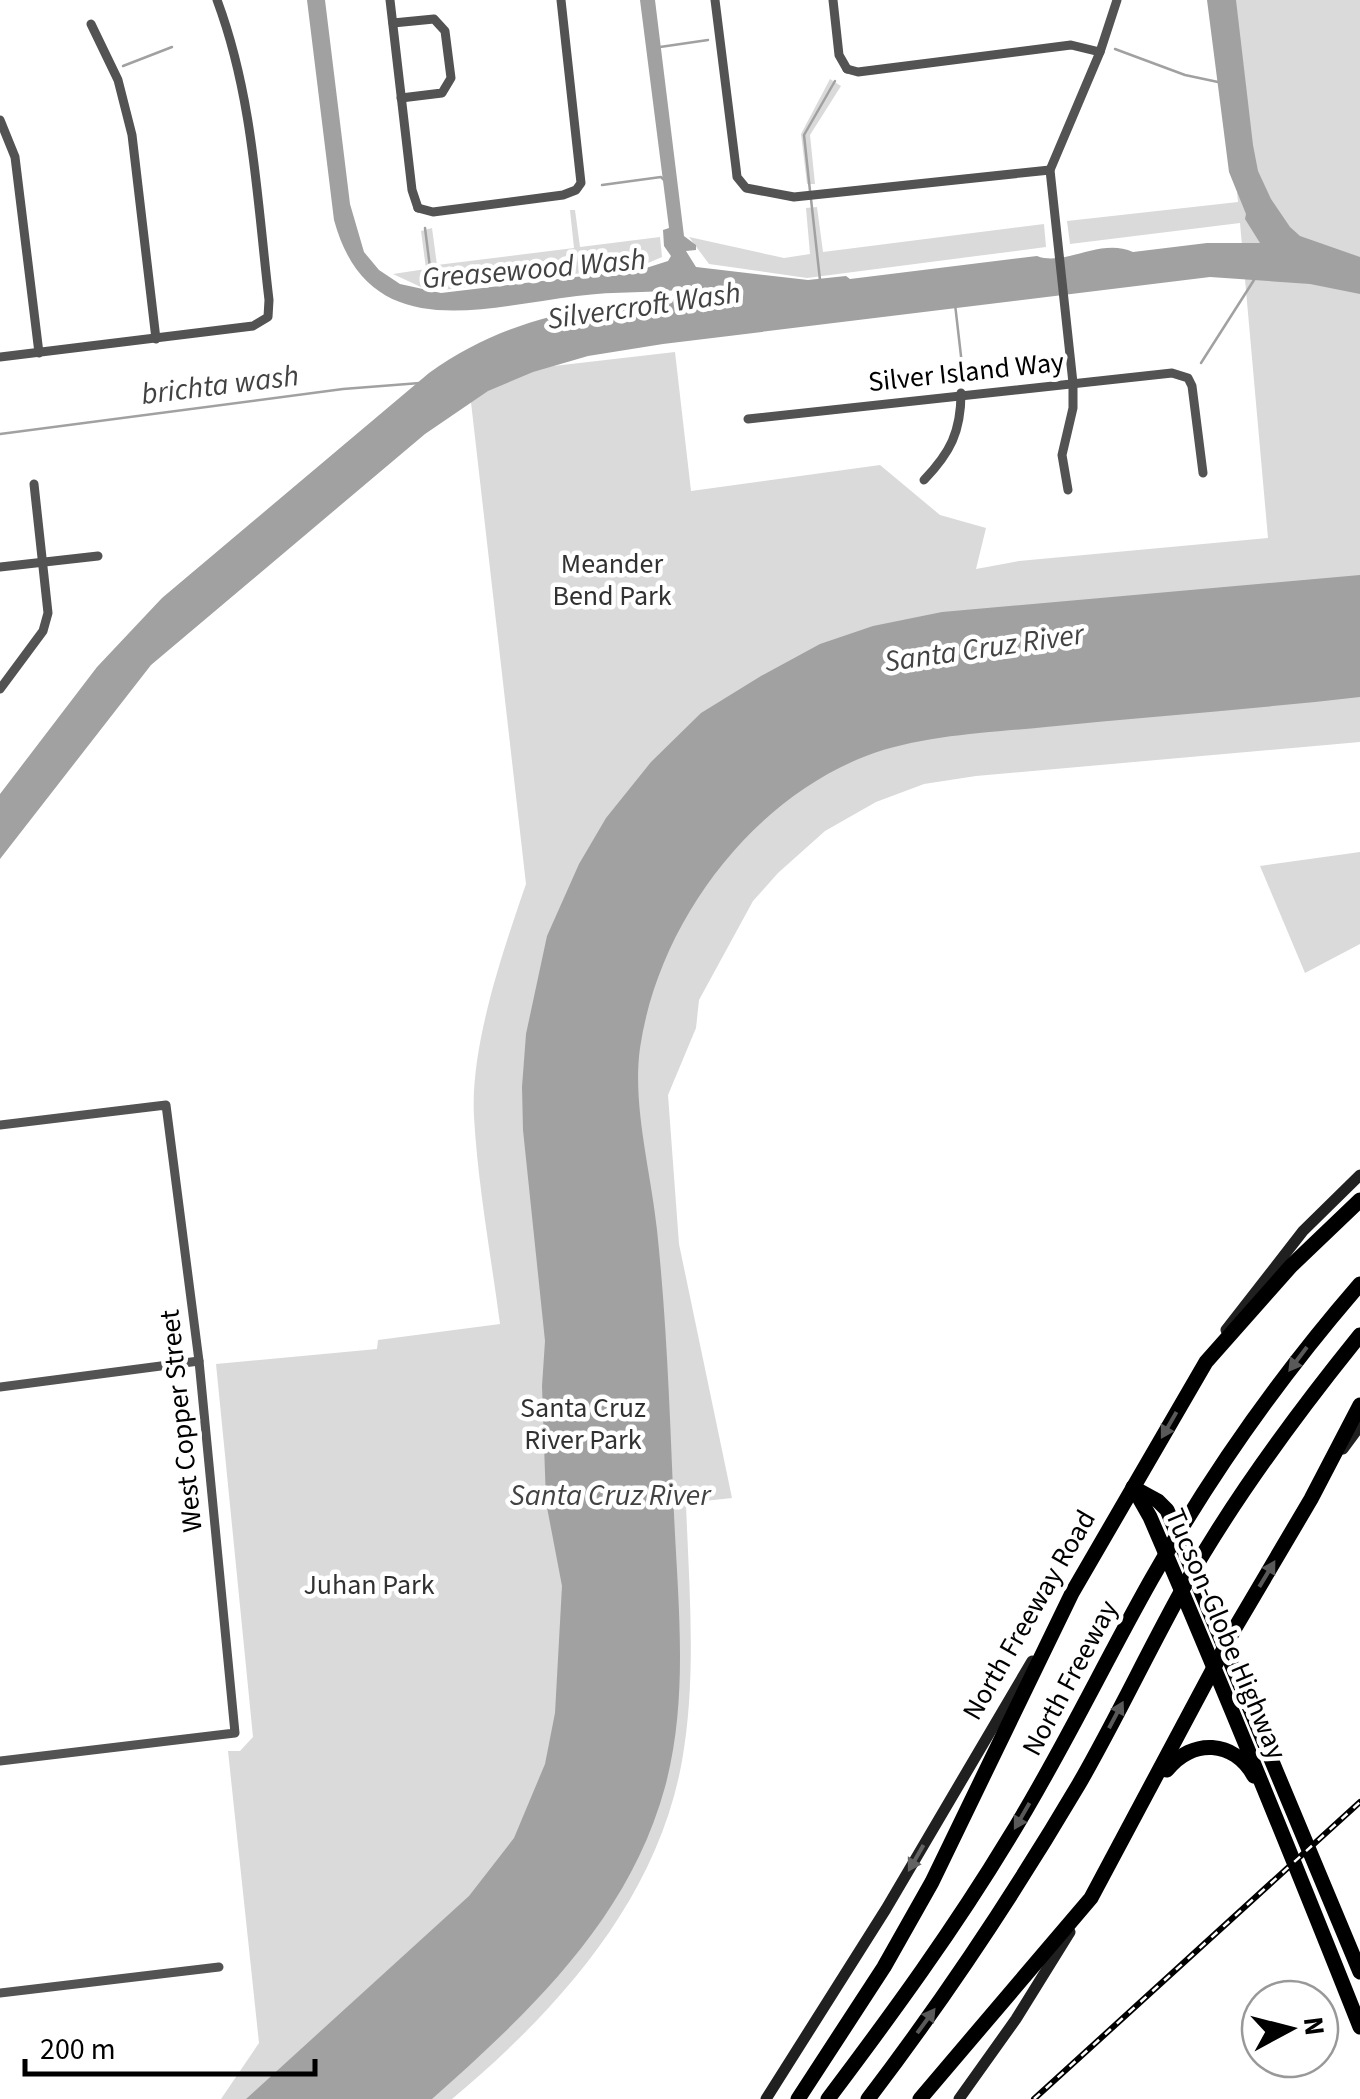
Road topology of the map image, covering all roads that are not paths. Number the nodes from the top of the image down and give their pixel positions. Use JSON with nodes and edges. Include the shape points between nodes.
{"nodes":[{"id":1,"x":217,"y":0,"type":"edge"},
{"id":2,"x":390,"y":0,"type":"edge"},
{"id":3,"x":561,"y":0,"type":"edge"},
{"id":4,"x":715,"y":0,"type":"edge"},
{"id":5,"x":833,"y":0,"type":"edge"},
{"id":6,"x":1118,"y":0,"type":"edge"},
{"id":7,"x":91,"y":24,"type":"dead end"},
{"id":8,"x":393,"y":24,"type":"junction"},
{"id":9,"x":1100,"y":52,"type":"junction"},
{"id":10,"x":401,"y":98,"type":"junction"},
{"id":11,"x":0,"y":120,"type":"edge"},
{"id":12,"x":1050,"y":170,"type":"junction"},
{"id":13,"x":156,"y":339,"type":"junction"},
{"id":14,"x":39,"y":354,"type":"junction"},
{"id":15,"x":0,"y":357,"type":"edge"},
{"id":16,"x":1073,"y":383,"type":"junction"},
{"id":17,"x":962,"y":394,"type":"junction"},
{"id":18,"x":748,"y":420,"type":"dead end"},
{"id":19,"x":1203,"y":473,"type":"dead end"},
{"id":20,"x":924,"y":480,"type":"dead end"},
{"id":21,"x":34,"y":484,"type":"dead end"},
{"id":22,"x":1068,"y":490,"type":"dead end"},
{"id":23,"x":98,"y":556,"type":"dead end"},
{"id":24,"x":44,"y":562,"type":"junction"},
{"id":25,"x":0,"y":568,"type":"edge"},
{"id":26,"x":0,"y":689,"type":"edge"},
{"id":27,"x":0,"y":1125,"type":"edge"},
{"id":28,"x":1360,"y":1175,"type":"edge"},
{"id":29,"x":1360,"y":1200,"type":"edge"},
{"id":30,"x":1360,"y":1284,"type":"edge"},
{"id":31,"x":1360,"y":1334,"type":"edge"},
{"id":32,"x":200,"y":1361,"type":"junction"},
{"id":33,"x":1206,"y":1362,"type":"junction"},
{"id":34,"x":0,"y":1387,"type":"edge"},
{"id":35,"x":1360,"y":1405,"type":"edge"},
{"id":36,"x":1360,"y":1426,"type":"edge"},
{"id":37,"x":1133,"y":1487,"type":"junction"},
{"id":38,"x":1312,"y":1499,"type":"junction"},
{"id":39,"x":1072,"y":1593,"type":"junction"},
{"id":40,"x":1224,"y":1649,"type":"junction"},
{"id":41,"x":1213,"y":1669,"type":"junction"},
{"id":42,"x":0,"y":1761,"type":"edge"},
{"id":43,"x":1271,"y":1811,"type":"junction"},
{"id":44,"x":1135,"y":1816,"type":"junction"},
{"id":45,"x":1092,"y":1898,"type":"junction"},
{"id":46,"x":219,"y":1967,"type":"dead end"},
{"id":47,"x":1360,"y":1972,"type":"edge"},
{"id":48,"x":0,"y":1993,"type":"edge"},
{"id":49,"x":1360,"y":2027,"type":"edge"},
{"id":50,"x":766,"y":2099,"type":"edge"},
{"id":51,"x":798,"y":2099,"type":"edge"},
{"id":52,"x":828,"y":2099,"type":"edge"},
{"id":53,"x":868,"y":2099,"type":"edge"},
{"id":54,"x":920,"y":2099,"type":"edge"},
{"id":55,"x":959,"y":2099,"type":"edge"}],
"edges":[{"from":1,"to":13,"type":"street","via":[[235,48],[250,134],[269,320]]},
{"from":2,"to":8,"type":"street"},
{"from":3,"to":10,"type":"street","via":[[583,189],[433,212],[416,209]]},
{"from":4,"to":12,"type":"street","via":[[739,184],[794,197]]},
{"from":5,"to":9,"type":"street","via":[[844,72],[1071,45]]},
{"from":6,"to":9,"type":"street"},
{"from":7,"to":13,"type":"street","via":[[118,80],[132,135]]},
{"from":8,"to":10,"type":"street"},
{"from":8,"to":10,"type":"street","via":[[434,19],[444,31],[451,78],[442,93]]},
{"from":9,"to":12,"type":"street"},
{"from":11,"to":14,"type":"street","via":[[15,157]]},
{"from":12,"to":16,"type":"street"},
{"from":13,"to":14,"type":"street"},
{"from":14,"to":15,"type":"street"},
{"from":16,"to":17,"type":"street","name":"Silver Island Way"},
{"from":16,"to":19,"type":"street","name":"Silver Island Way","via":[[1188,376]]},
{"from":16,"to":22,"type":"street","via":[[1062,454]]},
{"from":17,"to":18,"type":"street","name":"Silver Island Way"},
{"from":17,"to":20,"type":"street","via":[[957,436]]},
{"from":21,"to":24,"type":"street"},
{"from":23,"to":24,"type":"street"},
{"from":24,"to":25,"type":"street"},
{"from":24,"to":26,"type":"street","via":[[43,632]]},
{"from":27,"to":32,"type":"street","name":"West Copper Street","via":[[166,1106]]},
{"from":28,"to":33,"type":"main road","name":"North Freeway Road","via":[[1282,1257]]},
{"from":29,"to":33,"type":"highway"},
{"from":30,"to":52,"type":"highway","name":"North Freeway","one_way":true,"via":[[1228,1456],[1010,1837],[914,1984]]},
{"from":53,"to":31,"type":"highway","name":"North Freeway","one_way":true,"via":[[1027,1872],[1249,1483]]},
{"from":32,"to":34,"type":"street"},
{"from":32,"to":42,"type":"street","name":"West Copper Street","via":[[235,1733]]},
{"from":33,"to":37,"type":"highway","name":"North Freeway Road","one_way":true},
{"from":35,"to":38,"type":"highway"},
{"from":36,"to":38,"type":"main road"},
{"from":37,"to":39,"type":"highway","name":"North Freeway Road"},
{"from":37,"to":40,"type":"highway","name":"Tucson-Globe Highway","via":[[1163,1505]]},
{"from":37,"to":41,"type":"highway","name":"Tucson-Globe Highway"},
{"from":40,"to":38,"type":"highway","one_way":true},
{"from":39,"to":50,"type":"main road","name":"North Freeway Road","one_way":true},
{"from":39,"to":51,"type":"highway","via":[[932,1882]]},
{"from":40,"to":41,"type":"highway"},
{"from":40,"to":47,"type":"highway","name":"Tucson-Globe Highway"},
{"from":41,"to":43,"type":"highway","name":"Tucson-Globe Highway"},
{"from":41,"to":44,"type":"highway"},
{"from":43,"to":44,"type":"highway","via":[[1244,1762],[1206,1746],[1175,1760]]},
{"from":43,"to":49,"type":"highway","name":"Tucson-Globe Highway"},
{"from":44,"to":45,"type":"highway"},
{"from":45,"to":54,"type":"highway"},
{"from":45,"to":55,"type":"main road"},
{"from":46,"to":48,"type":"street"}]}
